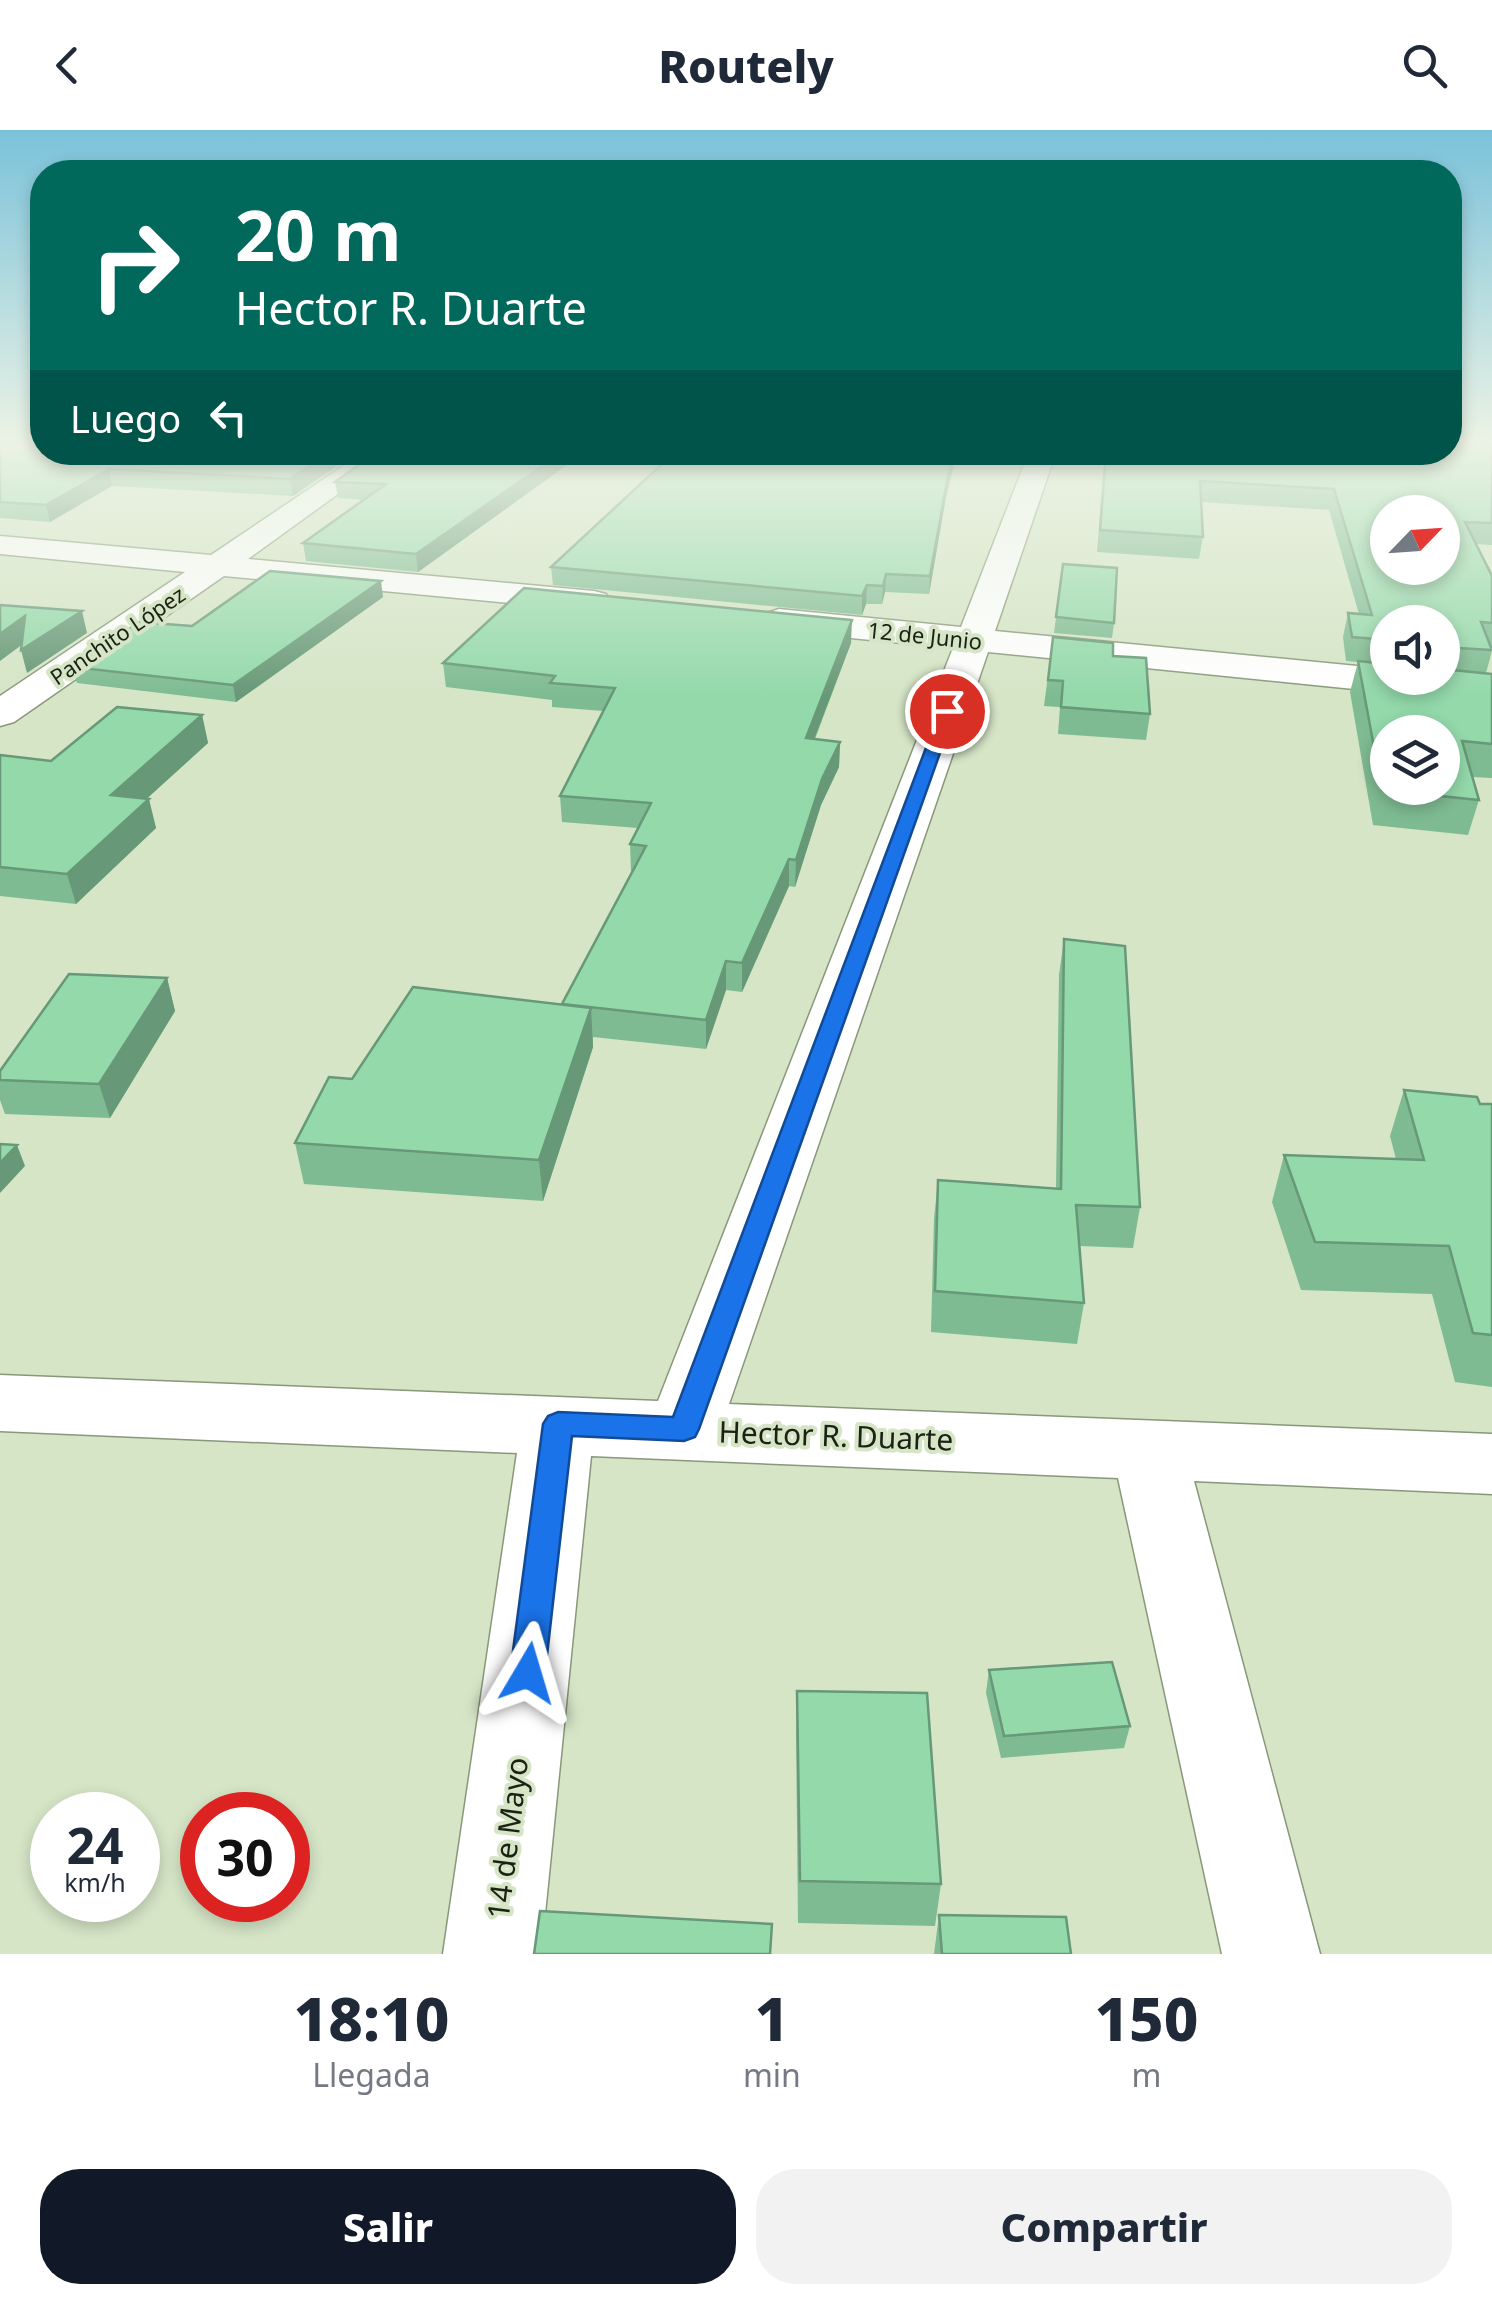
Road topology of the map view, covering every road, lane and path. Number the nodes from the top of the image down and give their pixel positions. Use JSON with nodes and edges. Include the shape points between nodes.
{"nodes":[{"id":1,"x":275,"y":527,"type":"edge"},
{"id":2,"x":1015,"y":527,"type":"edge"},
{"id":3,"x":0,"y":545,"type":"edge"},
{"id":4,"x":222,"y":564,"type":"junction"},
{"id":5,"x":637,"y":606,"type":"edge"},
{"id":6,"x":756,"y":618,"type":"edge"},
{"id":7,"x":973,"y":640,"type":"junction"},
{"id":8,"x":1492,"y":691,"type":"edge"},
{"id":9,"x":0,"y":714,"type":"edge"},
{"id":10,"x":0,"y":1403,"type":"edge"},
{"id":11,"x":558,"y":1424,"type":"junction"},
{"id":12,"x":684,"y":1429,"type":"junction"},
{"id":13,"x":1148,"y":1448,"type":"junction"},
{"id":14,"x":1492,"y":1464,"type":"edge"},
{"id":15,"x":492,"y":1954,"type":"edge"},
{"id":16,"x":1271,"y":1954,"type":"edge"}],
"edges":[{"from":1,"to":4,"type":"street","name":"Panchito López"},
{"from":2,"to":7,"type":"street"},
{"from":3,"to":4,"type":"street"},
{"from":4,"to":5,"type":"street"},
{"from":4,"to":9,"type":"street","name":"Panchito López"},
{"from":6,"to":7,"type":"street","name":"12 de Junio"},
{"from":7,"to":8,"type":"street","name":"12 de Junio"},
{"from":7,"to":12,"type":"street"},
{"from":10,"to":11,"type":"street","name":"Hector R. Duarte"},
{"from":11,"to":12,"type":"street","name":"Hector R. Duarte"},
{"from":11,"to":15,"type":"street","name":"14 de Mayo"},
{"from":12,"to":13,"type":"street","name":"Hector R. Duarte"},
{"from":13,"to":14,"type":"street","name":"Hector R. Duarte"},
{"from":13,"to":16,"type":"street"}]}
